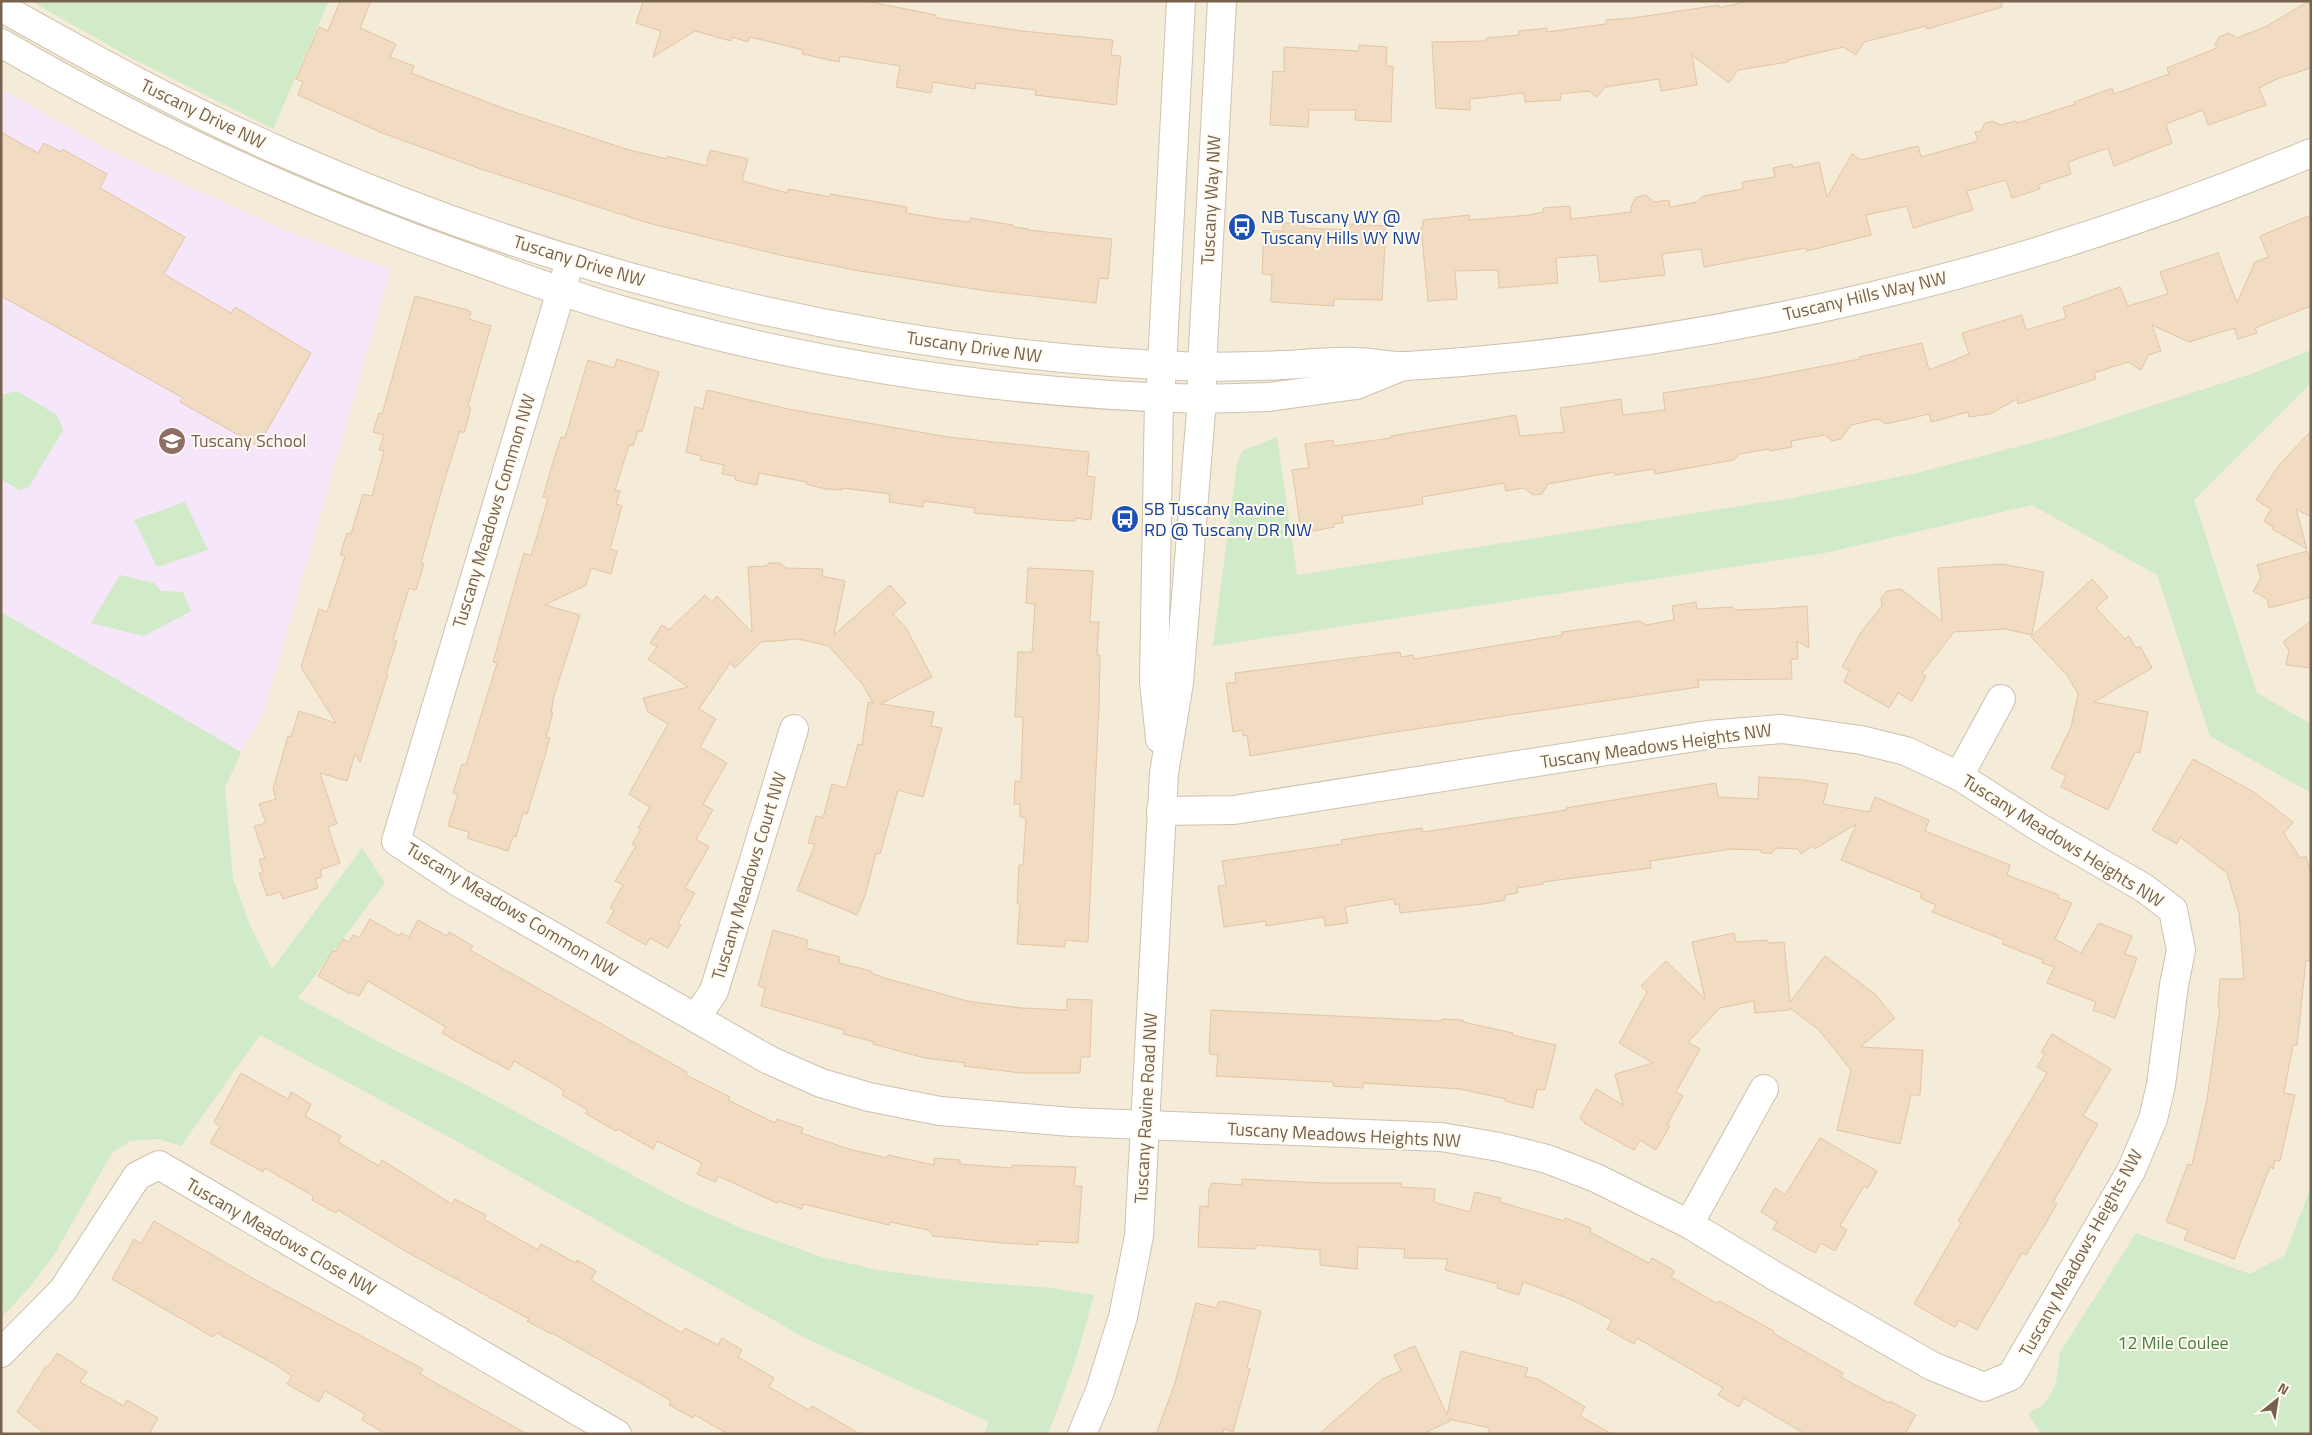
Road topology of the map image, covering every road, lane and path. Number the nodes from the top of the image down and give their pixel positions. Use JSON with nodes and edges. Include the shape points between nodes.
{"nodes":[{"id":1,"x":1181,"y":1,"type":"edge"},
{"id":2,"x":1222,"y":1,"type":"edge"},
{"id":3,"x":1,"y":7,"type":"edge"},
{"id":4,"x":1,"y":43,"type":"edge"},
{"id":5,"x":2311,"y":154,"type":"edge"},
{"id":6,"x":570,"y":261,"type":"junction"},
{"id":7,"x":560,"y":292,"type":"junction"},
{"id":8,"x":1162,"y":366,"type":"junction"},
{"id":9,"x":1403,"y":366,"type":"junction"},
{"id":10,"x":1202,"y":367,"type":"junction"},
{"id":11,"x":1160,"y":398,"type":"junction"},
{"id":12,"x":1202,"y":399,"type":"junction"},
{"id":13,"x":2001,"y":699,"type":"dead end"},
{"id":14,"x":794,"y":729,"type":"dead end"},
{"id":15,"x":1164,"y":773,"type":"junction"},
{"id":16,"x":1959,"y":776,"type":"junction"},
{"id":17,"x":1161,"y":812,"type":"junction"},
{"id":18,"x":696,"y":1018,"type":"junction"},
{"id":19,"x":1764,"y":1089,"type":"dead end"},
{"id":20,"x":1145,"y":1125,"type":"junction"},
{"id":21,"x":1689,"y":1224,"type":"junction"},
{"id":22,"x":1,"y":1353,"type":"edge"},
{"id":23,"x":617,"y":1434,"type":"edge"},
{"id":24,"x":1082,"y":1434,"type":"edge"}],
"edges":[{"from":1,"to":8,"type":"street"},
{"from":2,"to":10,"type":"street","name":"Tuscany Way NW"},
{"from":3,"to":6,"type":"street","name":"Tuscany Drive NW","via":[[187,108],[283,153],[377,192]]},
{"from":4,"to":7,"type":"street","name":"Tuscany Drive NW","via":[[116,107],[264,178],[412,239]]},
{"from":5,"to":9,"type":"street","name":"Tuscany Hills Way NW","via":[[2093,235],[1896,290],[1806,311],[1605,346]]},
{"from":6,"to":7,"type":"street","name":"Tuscany Meadows Common NW"},
{"from":6,"to":8,"type":"street","name":"Tuscany Drive NW","via":[[666,288],[862,330],[1038,356]]},
{"from":7,"to":11,"type":"street","name":"Tuscany Drive NW","via":[[708,333],[858,364],[1028,388]]},
{"from":7,"to":18,"type":"street","name":"Tuscany Meadows Common NW","via":[[396,841],[458,882]]},
{"from":8,"to":10,"type":"street","name":"Tuscany Drive NW"},
{"from":8,"to":11,"type":"street"},
{"from":9,"to":10,"type":"street","name":"Tuscany Hills Way NW","via":[[1355,362]]},
{"from":9,"to":12,"type":"street","name":"Tuscany Hills Way NW","via":[[1356,385],[1269,397]]},
{"from":10,"to":12,"type":"street","name":"Tuscany Way NW"},
{"from":11,"to":12,"type":"street","name":"Tuscany Drive NW"},
{"from":11,"to":15,"type":"street","name":"Tuscany Ravine Road NW","via":[[1154,681]]},
{"from":12,"to":15,"type":"street","name":"Tuscany Ravine Road NW","via":[[1179,683]]},
{"from":13,"to":16,"type":"street"},
{"from":14,"to":18,"type":"street","name":"Tuscany Meadows Court NW","via":[[714,991]]},
{"from":15,"to":17,"type":"street","name":"Tuscany Ravine Road NW"},
{"from":16,"to":17,"type":"street","name":"Tuscany Meadows Heights NW","via":[[1906,750],[1782,729],[1708,735],[1234,810]]},
{"from":16,"to":21,"type":"street","name":"Tuscany Meadows Heights NW","via":[[2040,828],[2144,888],[2174,910],[2181,950],[2153,1119],[2131,1171],[2012,1376],[1984,1388],[1932,1366]]},
{"from":17,"to":20,"type":"street","name":"Tuscany Ravine Road NW"},
{"from":18,"to":20,"type":"street","name":"Tuscany Meadows Common NW","via":[[769,1060],[821,1084],[869,1098],[940,1111]]},
{"from":19,"to":21,"type":"street"},
{"from":20,"to":21,"type":"street","name":"Tuscany Meadows Heights NW","via":[[1441,1137],[1499,1147],[1547,1159],[1596,1178]]},
{"from":20,"to":24,"type":"street","name":"Tuscany Ravine Road NW","via":[[1139,1236],[1123,1317]]},
{"from":22,"to":23,"type":"street","name":"Tuscany Meadows Close NW","via":[[63,1290],[137,1176],[159,1166]]}]}
